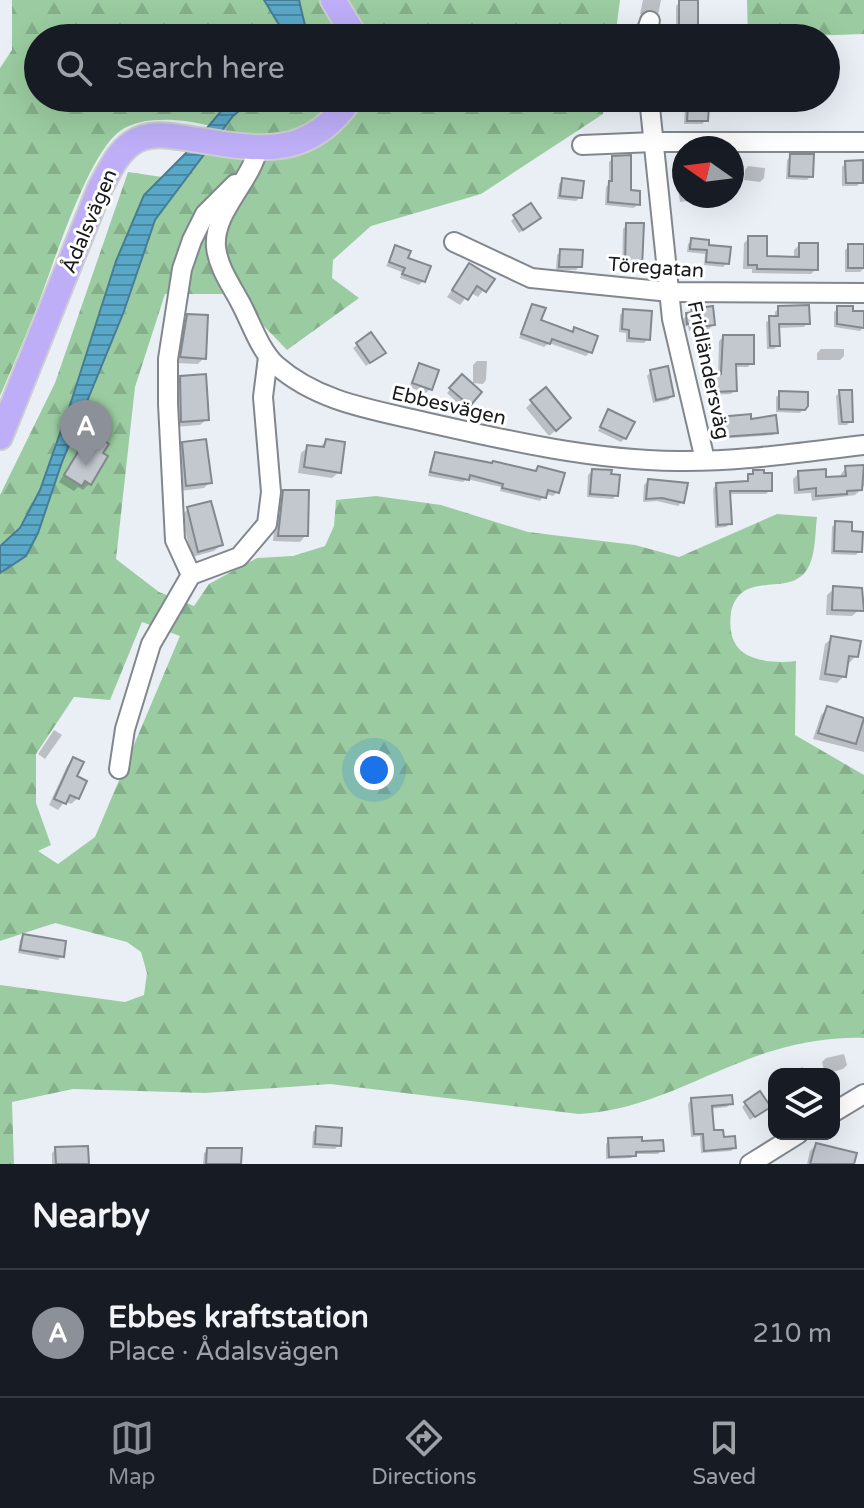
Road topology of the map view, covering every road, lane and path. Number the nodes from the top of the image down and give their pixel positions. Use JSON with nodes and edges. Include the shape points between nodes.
{"nodes":[{"id":1,"x":333,"y":0,"type":"edge"},
{"id":2,"x":348,"y":24,"type":"edge"},
{"id":3,"x":341,"y":112,"type":"edge"},
{"id":4,"x":651,"y":112,"type":"edge"},
{"id":5,"x":654,"y":142,"type":"junction"},
{"id":6,"x":864,"y":142,"type":"edge"},
{"id":7,"x":582,"y":145,"type":"dead end"},
{"id":8,"x":251,"y":148,"type":"junction"},
{"id":9,"x":249,"y":174,"type":"junction"},
{"id":10,"x":454,"y":242,"type":"dead end"},
{"id":11,"x":670,"y":292,"type":"junction"},
{"id":12,"x":864,"y":293,"type":"edge"},
{"id":13,"x":268,"y":357,"type":"junction"},
{"id":14,"x":0,"y":437,"type":"edge"},
{"id":15,"x":864,"y":445,"type":"edge"},
{"id":16,"x":705,"y":460,"type":"junction"},
{"id":17,"x":191,"y":575,"type":"junction"},
{"id":18,"x":119,"y":769,"type":"dead end"},
{"id":19,"x":864,"y":1094,"type":"edge"},
{"id":20,"x":840,"y":1108,"type":"edge"},
{"id":21,"x":788,"y":1140,"type":"edge"},
{"id":22,"x":750,"y":1164,"type":"edge"}],
"edges":[{"from":1,"to":2,"type":"main road"},
{"from":3,"to":8,"type":"main road","name":"Ådalsvägen","via":[[321,131],[283,147]]},
{"from":4,"to":5,"type":"street","name":"Fridländersväg"},
{"from":5,"to":6,"type":"street"},
{"from":5,"to":7,"type":"street"},
{"from":5,"to":11,"type":"street","name":"Fridländersväg"},
{"from":8,"to":9,"type":"street","name":"Ebbesvägen"},
{"from":8,"to":14,"type":"main road","name":"Ådalsvägen","via":[[162,134],[134,142],[117,157]]},
{"from":9,"to":13,"type":"street","name":"Ebbesvägen","via":[[221,222],[216,245],[218,260]]},
{"from":9,"to":17,"type":"street","via":[[205,214],[192,240],[182,269],[168,359],[175,540]]},
{"from":10,"to":11,"type":"street","name":"Töregatan","via":[[531,278]]},
{"from":11,"to":12,"type":"street","name":"Töregatan"},
{"from":11,"to":16,"type":"street","name":"Fridländersväg"},
{"from":13,"to":16,"type":"street","name":"Ebbesvägen","via":[[313,391],[369,409],[531,446]]},
{"from":13,"to":17,"type":"street","via":[[263,397],[271,492],[267,524],[239,557]]},
{"from":15,"to":16,"type":"street","name":"Ebbesvägen"},
{"from":17,"to":18,"type":"street","via":[[151,644],[125,729]]},
{"from":19,"to":20,"type":"street"},
{"from":21,"to":22,"type":"street"}]}
